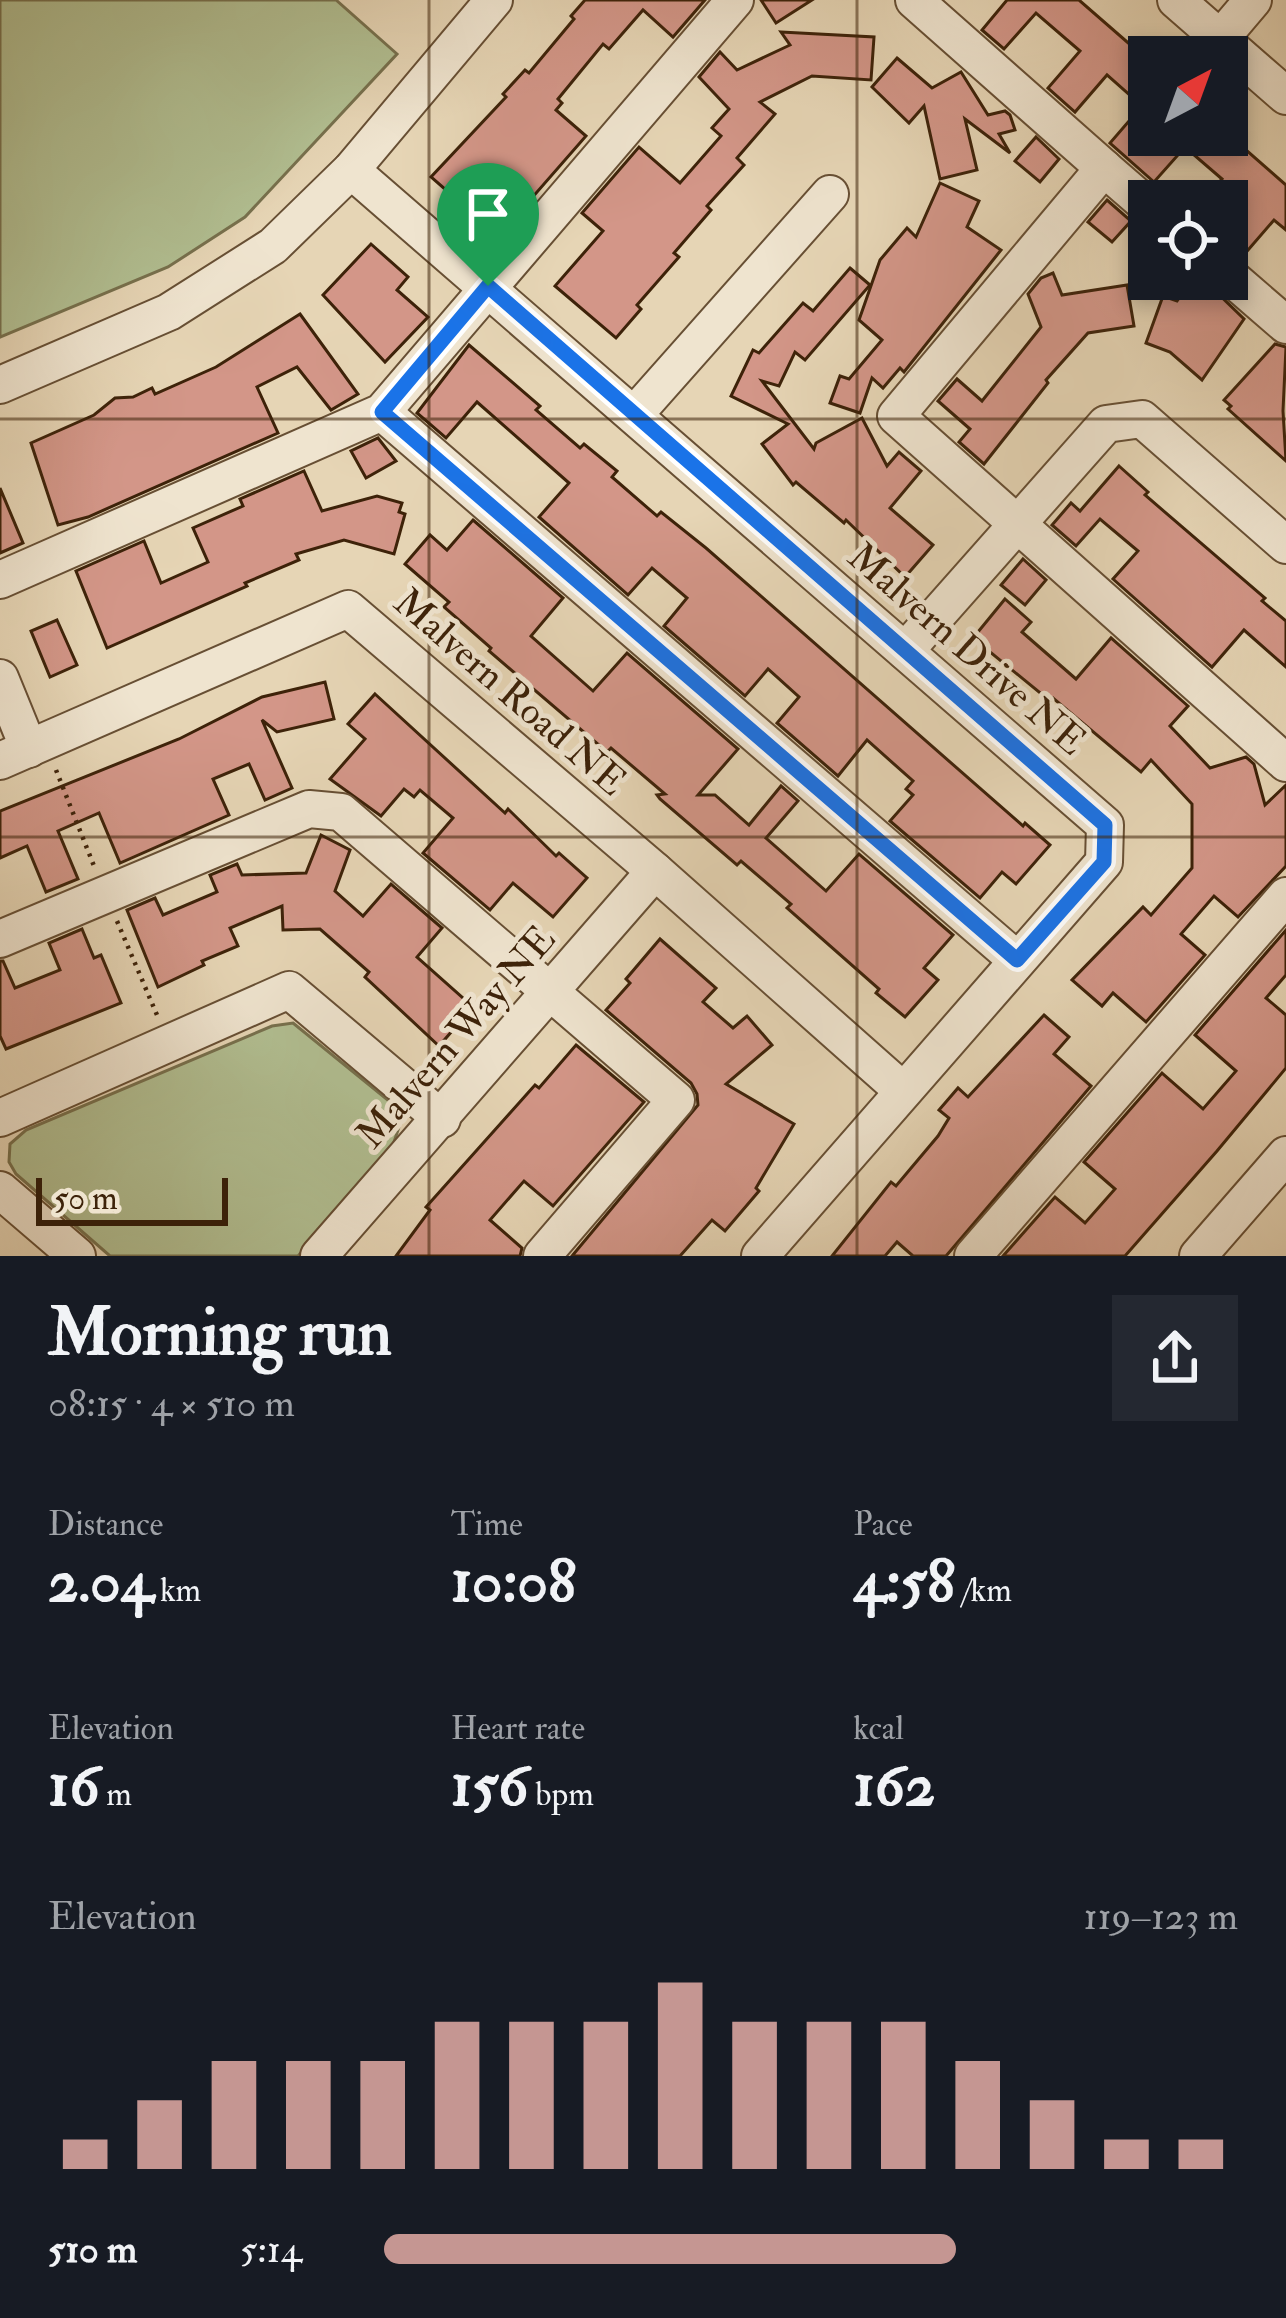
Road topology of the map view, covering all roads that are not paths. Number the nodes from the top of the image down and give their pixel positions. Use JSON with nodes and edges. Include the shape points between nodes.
{"nodes":[{"id":1,"x":494,"y":0,"type":"edge"},
{"id":2,"x":735,"y":0,"type":"edge"},
{"id":3,"x":914,"y":0,"type":"edge"},
{"id":4,"x":1176,"y":0,"type":"edge"},
{"id":5,"x":1253,"y":0,"type":"edge"},
{"id":6,"x":1217,"y":36,"type":"edge"},
{"id":7,"x":1223,"y":36,"type":"edge"},
{"id":8,"x":1248,"y":64,"type":"edge"},
{"id":9,"x":1286,"y":97,"type":"edge"},
{"id":10,"x":1104,"y":168,"type":"junction"},
{"id":11,"x":350,"y":170,"type":"junction"},
{"id":12,"x":1128,"y":189,"type":"edge"},
{"id":13,"x":830,"y":194,"type":"dead end"},
{"id":14,"x":488,"y":286,"type":"junction"},
{"id":15,"x":1248,"y":292,"type":"edge"},
{"id":16,"x":1286,"y":325,"type":"edge"},
{"id":17,"x":0,"y":385,"type":"edge"},
{"id":18,"x":382,"y":412,"type":"junction"},
{"id":19,"x":634,"y":415,"type":"junction"},
{"id":20,"x":1017,"y":525,"type":"junction"},
{"id":21,"x":1286,"y":544,"type":"edge"},
{"id":22,"x":0,"y":580,"type":"edge"},
{"id":23,"x":905,"y":651,"type":"junction"},
{"id":24,"x":0,"y":678,"type":"edge"},
{"id":25,"x":15,"y":755,"type":"edge"},
{"id":26,"x":1286,"y":763,"type":"edge"},
{"id":27,"x":655,"y":871,"type":"junction"},
{"id":28,"x":1286,"y":896,"type":"edge"},
{"id":29,"x":0,"y":939,"type":"edge"},
{"id":30,"x":1017,"y":960,"type":"junction"},
{"id":31,"x":551,"y":992,"type":"junction"},
{"id":32,"x":902,"y":1090,"type":"junction"},
{"id":33,"x":0,"y":1118,"type":"edge"},
{"id":34,"x":442,"y":1119,"type":"junction"},
{"id":35,"x":1286,"y":1155,"type":"edge"},
{"id":36,"x":0,"y":1190,"type":"edge"},
{"id":37,"x":77,"y":1256,"type":"edge"},
{"id":38,"x":319,"y":1256,"type":"edge"},
{"id":39,"x":542,"y":1256,"type":"edge"},
{"id":40,"x":760,"y":1256,"type":"edge"},
{"id":41,"x":973,"y":1256,"type":"edge"},
{"id":42,"x":1198,"y":1256,"type":"edge"}],
"edges":[{"from":1,"to":11,"type":"street"},
{"from":2,"to":14,"type":"street"},
{"from":3,"to":10,"type":"street"},
{"from":4,"to":6,"type":"street"},
{"from":5,"to":7,"type":"street"},
{"from":8,"to":9,"type":"street"},
{"from":10,"to":12,"type":"street"},
{"from":10,"to":20,"type":"street","via":[[896,416]]},
{"from":11,"to":14,"type":"street","name":"Malvern Drive NE"},
{"from":11,"to":17,"type":"street","via":[[273,246],[169,312]]},
{"from":13,"to":19,"type":"street"},
{"from":14,"to":18,"type":"street"},
{"from":14,"to":19,"type":"street","name":"Malvern Drive NE"},
{"from":15,"to":16,"type":"street"},
{"from":18,"to":22,"type":"street"},
{"from":18,"to":30,"type":"street"},
{"from":19,"to":23,"type":"street","name":"Malvern Drive NE"},
{"from":20,"to":21,"type":"street","via":[[1106,424],[1142,419]]},
{"from":20,"to":23,"type":"street"},
{"from":20,"to":26,"type":"street"},
{"from":23,"to":30,"type":"street","name":"Malvern Drive NE","via":[[1105,825],[1104,862]]},
{"from":24,"to":25,"type":"street"},
{"from":25,"to":27,"type":"street","name":"Malvern Road NE","via":[[348,609]]},
{"from":27,"to":31,"type":"street","name":"Malvern Way NE"},
{"from":27,"to":32,"type":"street","name":"Malvern Road NE"},
{"from":28,"to":41,"type":"street"},
{"from":29,"to":31,"type":"street","via":[[309,809],[341,812]]},
{"from":30,"to":32,"type":"street","name":"Malvern Drive NE"},
{"from":31,"to":34,"type":"street","name":"Malvern Way NE"},
{"from":31,"to":39,"type":"street","via":[[676,1100]]},
{"from":32,"to":40,"type":"street","name":"Malvern Drive NE"},
{"from":33,"to":34,"type":"street","via":[[289,990]]},
{"from":34,"to":38,"type":"street","name":"Malvern Way NE"},
{"from":35,"to":42,"type":"street"},
{"from":36,"to":37,"type":"street"}]}
